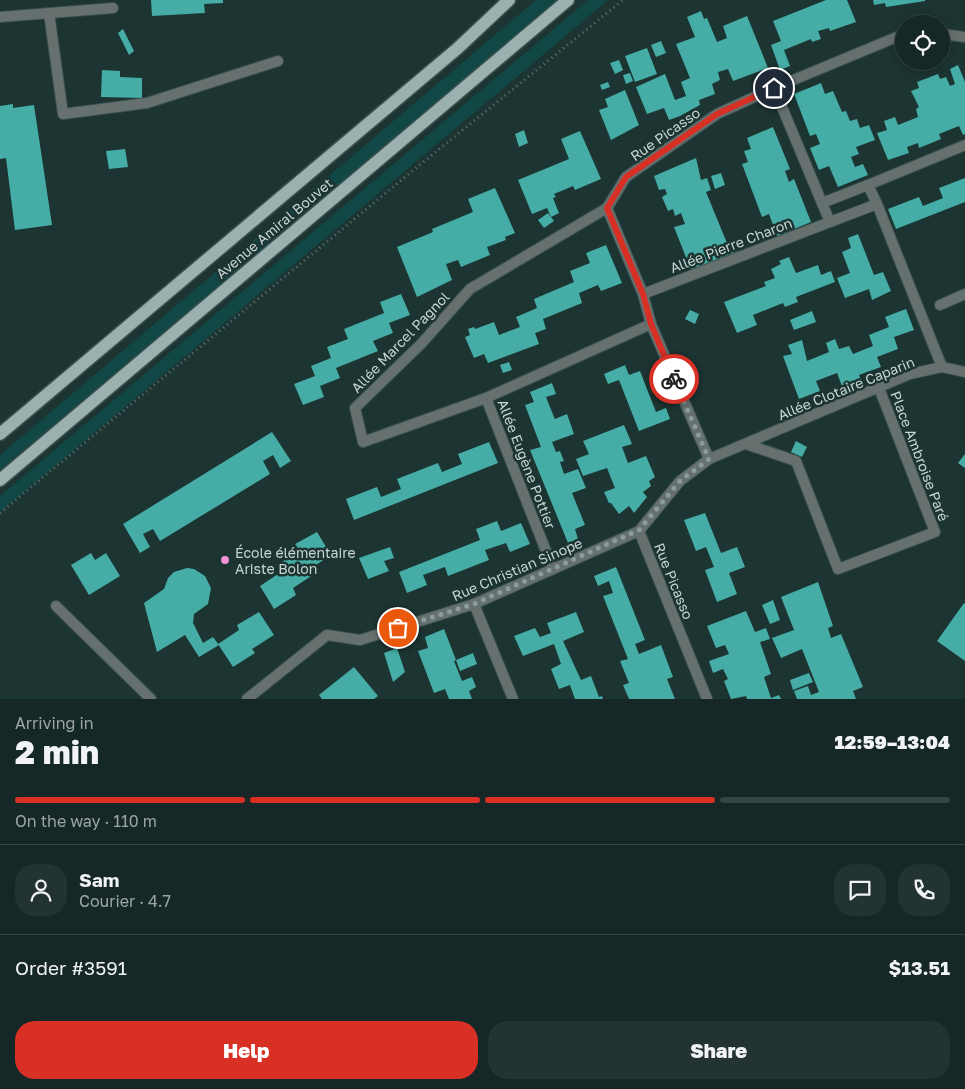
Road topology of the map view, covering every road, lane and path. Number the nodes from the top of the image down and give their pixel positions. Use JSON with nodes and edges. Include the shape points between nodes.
{"nodes":[{"id":1,"x":509,"y":0,"type":"edge"},
{"id":2,"x":568,"y":0,"type":"edge"},
{"id":3,"x":623,"y":0,"type":"edge"},
{"id":4,"x":113,"y":8,"type":"dead end"},
{"id":5,"x":49,"y":13,"type":"junction"},
{"id":6,"x":0,"y":17,"type":"edge"},
{"id":7,"x":950,"y":35,"type":"edge"},
{"id":8,"x":965,"y":37,"type":"edge"},
{"id":9,"x":895,"y":38,"type":"edge"},
{"id":10,"x":278,"y":61,"type":"dead end"},
{"id":11,"x":774,"y":88,"type":"junction"},
{"id":12,"x":965,"y":145,"type":"edge"},
{"id":13,"x":868,"y":185,"type":"junction"},
{"id":14,"x":822,"y":202,"type":"junction"},
{"id":15,"x":877,"y":204,"type":"junction"},
{"id":16,"x":607,"y":208,"type":"junction"},
{"id":17,"x":830,"y":222,"type":"junction"},
{"id":18,"x":643,"y":294,"type":"junction"},
{"id":19,"x":965,"y":294,"type":"edge"},
{"id":20,"x":940,"y":305,"type":"dead end"},
{"id":21,"x":651,"y":324,"type":"junction"},
{"id":22,"x":942,"y":367,"type":"junction"},
{"id":23,"x":965,"y":372,"type":"edge"},
{"id":24,"x":878,"y":388,"type":"junction"},
{"id":25,"x":486,"y":398,"type":"junction"},
{"id":26,"x":0,"y":434,"type":"edge"},
{"id":27,"x":746,"y":444,"type":"junction"},
{"id":28,"x":709,"y":459,"type":"junction"},
{"id":29,"x":0,"y":480,"type":"edge"},
{"id":30,"x":0,"y":513,"type":"edge"},
{"id":31,"x":639,"y":530,"type":"junction"},
{"id":32,"x":553,"y":569,"type":"junction"},
{"id":33,"x":474,"y":604,"type":"junction"},
{"id":34,"x":56,"y":606,"type":"dead end"},
{"id":35,"x":144,"y":697,"type":"edge"},
{"id":36,"x":247,"y":699,"type":"edge"},
{"id":37,"x":513,"y":699,"type":"edge"},
{"id":38,"x":707,"y":699,"type":"edge"}],
"edges":[{"from":1,"to":26,"type":"main road","name":"Avenue Amiral Bouvet","via":[[451,55]]},
{"from":2,"to":29,"type":"main road","name":"Avenue Amiral Bouvet"},
{"from":3,"to":30,"type":"path","via":[[422,162]]},
{"from":4,"to":5,"type":"street"},
{"from":5,"to":6,"type":"street"},
{"from":5,"to":10,"type":"street","via":[[63,114],[148,104]]},
{"from":7,"to":8,"type":"street"},
{"from":9,"to":11,"type":"street","name":"Rue Picasso"},
{"from":11,"to":14,"type":"street"},
{"from":11,"to":16,"type":"street","name":"Rue Picasso","via":[[717,114],[626,177]]},
{"from":12,"to":13,"type":"street"},
{"from":13,"to":14,"type":"street"},
{"from":13,"to":15,"type":"street"},
{"from":14,"to":17,"type":"street"},
{"from":15,"to":17,"type":"street","name":"Allée Pierre Charon"},
{"from":15,"to":22,"type":"street"},
{"from":16,"to":18,"type":"street"},
{"from":16,"to":25,"type":"street","name":"Allée Marcel Pagnol","via":[[470,289],[422,344],[355,408],[362,442]]},
{"from":17,"to":18,"type":"street","name":"Allée Pierre Charon"},
{"from":18,"to":21,"type":"street"},
{"from":19,"to":20,"type":"street"},
{"from":21,"to":25,"type":"street","name":"Allée Marcel Pagnol"},
{"from":21,"to":28,"type":"street"},
{"from":22,"to":23,"type":"street"},
{"from":22,"to":24,"type":"street","name":"Allée Clotaire Caparin","via":[[910,374]]},
{"from":24,"to":27,"type":"street","name":"Allée Clotaire Caparin"},
{"from":24,"to":27,"type":"street","name":"Place Ambroise Paré","via":[[935,532],[838,569],[796,462]]},
{"from":25,"to":32,"type":"street","name":"Allée Eugène Pottier"},
{"from":27,"to":28,"type":"street","name":"Allée Clotaire Caparin"},
{"from":28,"to":31,"type":"street","name":"Rue Picasso","via":[[680,481]]},
{"from":31,"to":32,"type":"street","name":"Rue Christian Sinope"},
{"from":31,"to":38,"type":"street","name":"Rue Picasso"},
{"from":32,"to":33,"type":"street","name":"Rue Christian Sinope"},
{"from":33,"to":36,"type":"street","name":"Rue Christian Sinope","via":[[360,640],[327,635]]},
{"from":33,"to":37,"type":"street"},
{"from":34,"to":35,"type":"street"}]}
